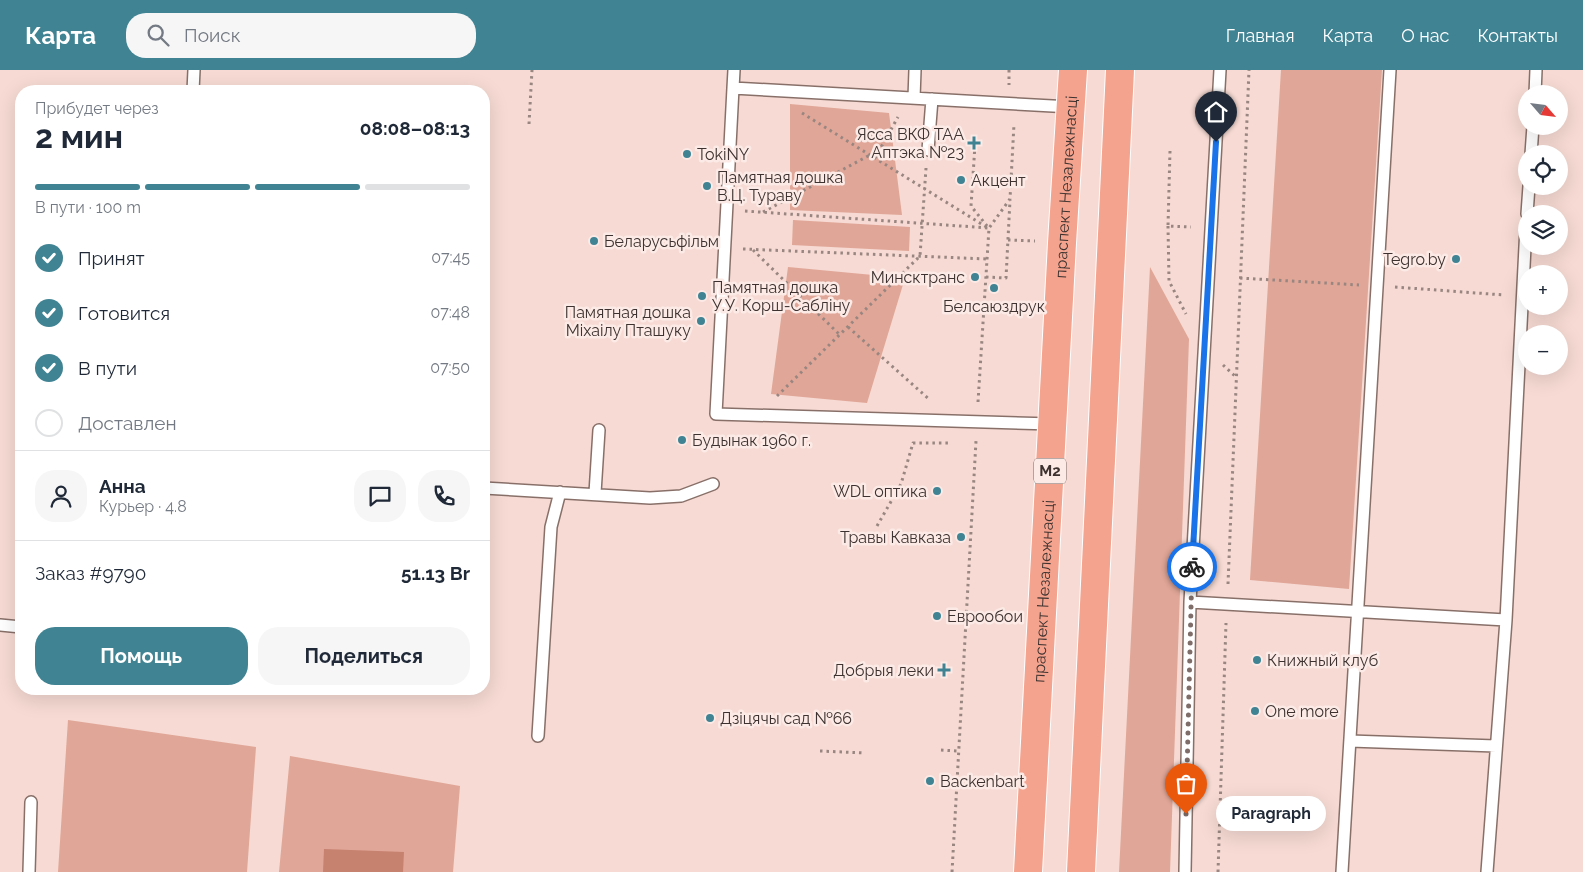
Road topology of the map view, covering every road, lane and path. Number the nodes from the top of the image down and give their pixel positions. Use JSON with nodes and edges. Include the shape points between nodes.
{"nodes":[{"id":1,"x":194,"y":70,"type":"edge"},
{"id":2,"x":532,"y":70,"type":"edge"},
{"id":3,"x":734,"y":70,"type":"edge"},
{"id":4,"x":915,"y":70,"type":"edge"},
{"id":5,"x":1073,"y":70,"type":"edge"},
{"id":6,"x":1120,"y":70,"type":"edge"},
{"id":7,"x":1220,"y":70,"type":"edge"},
{"id":8,"x":1249,"y":70,"type":"edge"},
{"id":9,"x":1390,"y":70,"type":"edge"},
{"id":10,"x":1536,"y":70,"type":"edge"},
{"id":11,"x":193,"y":85,"type":"edge"},
{"id":12,"x":1535,"y":85,"type":"edge"},
{"id":13,"x":733,"y":88,"type":"junction"},
{"id":14,"x":765,"y":90,"type":"junction"},
{"id":15,"x":911,"y":98,"type":"junction"},
{"id":16,"x":932,"y":99,"type":"junction"},
{"id":17,"x":1071,"y":107,"type":"junction"},
{"id":18,"x":529,"y":124,"type":"dead end"},
{"id":19,"x":1015,"y":127,"type":"dead end"},
{"id":20,"x":976,"y":145,"type":"dead end"},
{"id":21,"x":928,"y":150,"type":"joint"},
{"id":22,"x":1170,"y":151,"type":"dead end"},
{"id":23,"x":871,"y":155,"type":"junction"},
{"id":24,"x":875,"y":158,"type":"junction"},
{"id":25,"x":925,"y":189,"type":"junction"},
{"id":26,"x":1010,"y":199,"type":"junction"},
{"id":27,"x":726,"y":210,"type":"junction"},
{"id":28,"x":762,"y":212,"type":"junction"},
{"id":29,"x":923,"y":223,"type":"junction"},
{"id":30,"x":1193,"y":227,"type":"dead end"},
{"id":31,"x":989,"y":228,"type":"junction"},
{"id":32,"x":725,"y":248,"type":"junction"},
{"id":33,"x":752,"y":250,"type":"junction"},
{"id":34,"x":1525,"y":255,"type":"edge"},
{"id":35,"x":920,"y":256,"type":"junction"},
{"id":36,"x":987,"y":259,"type":"junction"},
{"id":37,"x":986,"y":277,"type":"junction"},
{"id":38,"x":848,"y":327,"type":"junction"},
{"id":39,"x":840,"y":335,"type":"junction"},
{"id":40,"x":758,"y":416,"type":"junction"},
{"id":41,"x":955,"y":422,"type":"junction"},
{"id":42,"x":977,"y":423,"type":"junction"},
{"id":43,"x":1052,"y":424,"type":"junction"},
{"id":44,"x":599,"y":430,"type":"dead end"},
{"id":45,"x":949,"y":443,"type":"dead end"},
{"id":46,"x":967,"y":443,"type":"dead end"},
{"id":47,"x":976,"y":443,"type":"junction"},
{"id":48,"x":713,"y":484,"type":"dead end"},
{"id":49,"x":490,"y":488,"type":"edge"},
{"id":50,"x":560,"y":492,"type":"junction"},
{"id":51,"x":594,"y":493,"type":"junction"},
{"id":52,"x":877,"y":526,"type":"dead end"},
{"id":53,"x":1190,"y":602,"type":"junction"},
{"id":54,"x":1227,"y":603,"type":"junction"},
{"id":55,"x":1358,"y":611,"type":"junction"},
{"id":56,"x":1506,"y":620,"type":"junction"},
{"id":57,"x":0,"y":625,"type":"edge"},
{"id":58,"x":15,"y":626,"type":"edge"},
{"id":59,"x":538,"y":736,"type":"dead end"},
{"id":60,"x":1350,"y":741,"type":"junction"},
{"id":61,"x":1496,"y":746,"type":"junction"},
{"id":62,"x":941,"y":750,"type":"dead end"},
{"id":63,"x":820,"y":751,"type":"dead end"},
{"id":64,"x":958,"y":751,"type":"junction"},
{"id":65,"x":865,"y":752,"type":"dead end"},
{"id":66,"x":31,"y":802,"type":"dead end"},
{"id":67,"x":29,"y":872,"type":"edge"},
{"id":68,"x":952,"y":872,"type":"edge"},
{"id":69,"x":1028,"y":872,"type":"edge"},
{"id":70,"x":1081,"y":872,"type":"edge"},
{"id":71,"x":1185,"y":872,"type":"edge"},
{"id":72,"x":1218,"y":872,"type":"edge"},
{"id":73,"x":1342,"y":872,"type":"edge"},
{"id":74,"x":1487,"y":872,"type":"edge"}],
"edges":[{"from":1,"to":11,"type":"lane"},
{"from":2,"to":18,"type":"path"},
{"from":3,"to":13,"type":"lane"},
{"from":4,"to":15,"type":"lane"},
{"from":5,"to":17,"type":"main road","name":"праспект Незалежнасці","number":"М2"},
{"from":6,"to":70,"type":"main road"},
{"from":7,"to":53,"type":"lane"},
{"from":8,"to":54,"type":"path"},
{"from":9,"to":55,"type":"lane"},
{"from":10,"to":12,"type":"lane"},
{"from":13,"to":14,"type":"lane"},
{"from":13,"to":27,"type":"lane"},
{"from":14,"to":15,"type":"lane"},
{"from":14,"to":23,"type":"path"},
{"from":15,"to":16,"type":"lane"},
{"from":15,"to":24,"type":"path"},
{"from":16,"to":17,"type":"lane"},
{"from":16,"to":21,"type":"lane"},
{"from":17,"to":43,"type":"main road","name":"праспект Незалежнасці","number":"М2"},
{"from":19,"to":26,"type":"path"},
{"from":20,"to":31,"type":"path","via":[[971,206]]},
{"from":21,"to":25,"type":"path"},
{"from":22,"to":30,"type":"path","via":[[1168,226]]},
{"from":23,"to":24,"type":"path"},
{"from":23,"to":28,"type":"path"},
{"from":24,"to":25,"type":"path"},
{"from":25,"to":29,"type":"path"},
{"from":25,"to":31,"type":"path"},
{"from":26,"to":31,"type":"path"},
{"from":26,"to":37,"type":"path","via":[[1006,278]]},
{"from":27,"to":28,"type":"path"},
{"from":27,"to":32,"type":"lane"},
{"from":28,"to":29,"type":"path"},
{"from":29,"to":31,"type":"path"},
{"from":29,"to":35,"type":"path"},
{"from":31,"to":36,"type":"path"},
{"from":32,"to":33,"type":"path"},
{"from":32,"to":40,"type":"lane","via":[[716,414]]},
{"from":33,"to":35,"type":"path"},
{"from":33,"to":39,"type":"path"},
{"from":34,"to":56,"type":"lane"},
{"from":35,"to":36,"type":"path"},
{"from":35,"to":38,"type":"path"},
{"from":36,"to":37,"type":"path"},
{"from":37,"to":42,"type":"path"},
{"from":38,"to":39,"type":"path"},
{"from":38,"to":41,"type":"path"},
{"from":39,"to":40,"type":"path"},
{"from":40,"to":41,"type":"lane"},
{"from":41,"to":42,"type":"lane"},
{"from":42,"to":43,"type":"lane"},
{"from":42,"to":47,"type":"path"},
{"from":43,"to":69,"type":"main road","name":"праспект Незалежнасці","number":"М2"},
{"from":44,"to":51,"type":"lane"},
{"from":45,"to":52,"type":"path","via":[[913,443],[901,484]]},
{"from":46,"to":47,"type":"path"},
{"from":47,"to":64,"type":"path"},
{"from":48,"to":51,"type":"lane","via":[[681,496],[650,498]]},
{"from":49,"to":50,"type":"lane"},
{"from":50,"to":51,"type":"lane"},
{"from":50,"to":59,"type":"lane","via":[[551,526]]},
{"from":53,"to":54,"type":"lane"},
{"from":53,"to":71,"type":"lane"},
{"from":54,"to":55,"type":"lane"},
{"from":54,"to":72,"type":"path"},
{"from":55,"to":56,"type":"lane"},
{"from":55,"to":60,"type":"lane"},
{"from":56,"to":61,"type":"lane"},
{"from":57,"to":58,"type":"lane"},
{"from":60,"to":61,"type":"lane"},
{"from":60,"to":73,"type":"lane"},
{"from":61,"to":74,"type":"lane"},
{"from":62,"to":64,"type":"path"},
{"from":63,"to":65,"type":"path"},
{"from":64,"to":68,"type":"path"},
{"from":66,"to":67,"type":"lane"}]}
